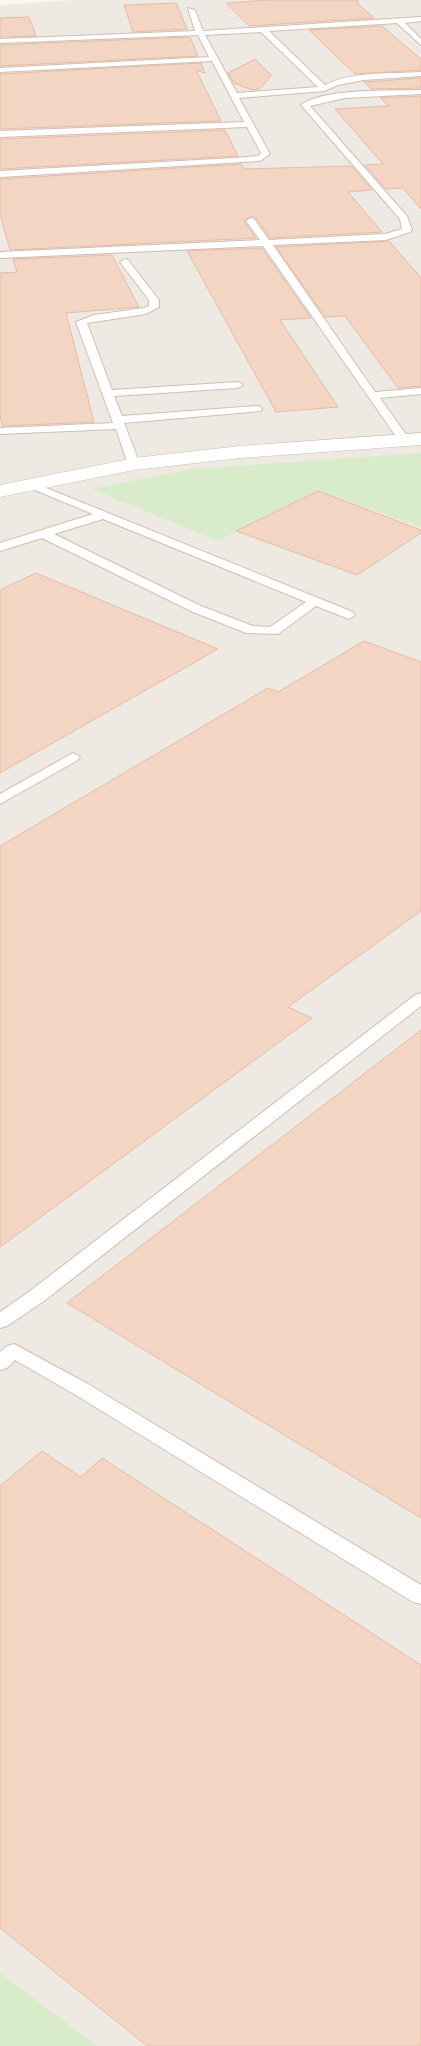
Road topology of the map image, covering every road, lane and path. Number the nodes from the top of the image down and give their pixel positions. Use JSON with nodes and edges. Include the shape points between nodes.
{"nodes":[{"id":1,"x":191,"y":10,"type":"dead end"},
{"id":2,"x":421,"y":19,"type":"edge"},
{"id":3,"x":399,"y":21,"type":"junction"},
{"id":4,"x":264,"y":30,"type":"junction"},
{"id":5,"x":200,"y":33,"type":"junction"},
{"id":6,"x":0,"y":41,"type":"edge"},
{"id":7,"x":421,"y":43,"type":"edge"},
{"id":8,"x":214,"y":59,"type":"junction"},
{"id":9,"x":0,"y":70,"type":"edge"},
{"id":10,"x":421,"y":74,"type":"edge"},
{"id":11,"x":324,"y":89,"type":"junction"},
{"id":12,"x":421,"y":92,"type":"edge"},
{"id":13,"x":234,"y":96,"type":"junction"},
{"id":14,"x":250,"y":124,"type":"junction"},
{"id":15,"x":0,"y":134,"type":"edge"},
{"id":16,"x":0,"y":174,"type":"edge"},
{"id":17,"x":250,"y":221,"type":"dead end"},
{"id":18,"x":266,"y":243,"type":"junction"},
{"id":19,"x":0,"y":255,"type":"edge"},
{"id":20,"x":125,"y":262,"type":"dead end"},
{"id":21,"x":238,"y":385,"type":"dead end"},
{"id":22,"x":421,"y":391,"type":"edge"},
{"id":23,"x":107,"y":393,"type":"junction"},
{"id":24,"x":372,"y":395,"type":"junction"},
{"id":25,"x":257,"y":409,"type":"dead end"},
{"id":26,"x":118,"y":423,"type":"junction"},
{"id":27,"x":0,"y":431,"type":"edge"},
{"id":28,"x":413,"y":440,"type":"edge"},
{"id":29,"x":134,"y":464,"type":"junction"},
{"id":30,"x":29,"y":484,"type":"junction"},
{"id":31,"x":0,"y":491,"type":"edge"},
{"id":32,"x":103,"y":515,"type":"junction"},
{"id":33,"x":44,"y":534,"type":"junction"},
{"id":34,"x":0,"y":547,"type":"edge"},
{"id":35,"x":315,"y":601,"type":"junction"},
{"id":36,"x":349,"y":615,"type":"dead end"},
{"id":37,"x":73,"y":757,"type":"dead end"},
{"id":38,"x":0,"y":800,"type":"edge"},
{"id":39,"x":421,"y":998,"type":"edge"},
{"id":40,"x":0,"y":1321,"type":"edge"},
{"id":41,"x":5,"y":1353,"type":"edge"},
{"id":42,"x":421,"y":1596,"type":"edge"}],
"edges":[{"from":1,"to":5,"type":"lane"},
{"from":2,"to":3,"type":"lane"},
{"from":3,"to":4,"type":"lane"},
{"from":3,"to":7,"type":"lane"},
{"from":4,"to":5,"type":"lane"},
{"from":4,"to":11,"type":"lane"},
{"from":5,"to":6,"type":"lane"},
{"from":5,"to":8,"type":"lane"},
{"from":8,"to":9,"type":"lane"},
{"from":8,"to":13,"type":"lane"},
{"from":10,"to":11,"type":"lane","via":[[364,78],[336,83]]},
{"from":11,"to":13,"type":"lane"},
{"from":12,"to":18,"type":"lane","via":[[342,97],[316,100],[305,105],[404,218],[407,230],[386,237]]},
{"from":13,"to":14,"type":"lane"},
{"from":14,"to":15,"type":"lane"},
{"from":14,"to":16,"type":"lane","via":[[266,154],[260,158]]},
{"from":17,"to":18,"type":"lane"},
{"from":18,"to":19,"type":"lane"},
{"from":18,"to":24,"type":"lane"},
{"from":20,"to":23,"type":"lane","via":[[154,300],[154,307],[81,322]]},
{"from":21,"to":23,"type":"lane"},
{"from":22,"to":24,"type":"lane"},
{"from":23,"to":26,"type":"lane"},
{"from":24,"to":28,"type":"lane"},
{"from":25,"to":26,"type":"lane"},
{"from":26,"to":27,"type":"lane"},
{"from":26,"to":29,"type":"lane"},
{"from":28,"to":29,"type":"street","via":[[240,452]]},
{"from":29,"to":30,"type":"street"},
{"from":30,"to":31,"type":"street"},
{"from":30,"to":32,"type":"lane"},
{"from":32,"to":33,"type":"lane"},
{"from":32,"to":35,"type":"lane"},
{"from":33,"to":34,"type":"lane"},
{"from":33,"to":35,"type":"lane","via":[[197,609],[251,630],[273,631]]},
{"from":35,"to":36,"type":"lane"},
{"from":37,"to":38,"type":"lane"},
{"from":39,"to":40,"type":"lane","via":[[37,1296]]},
{"from":41,"to":42,"type":"lane","via":[[81,1389]]}]}
